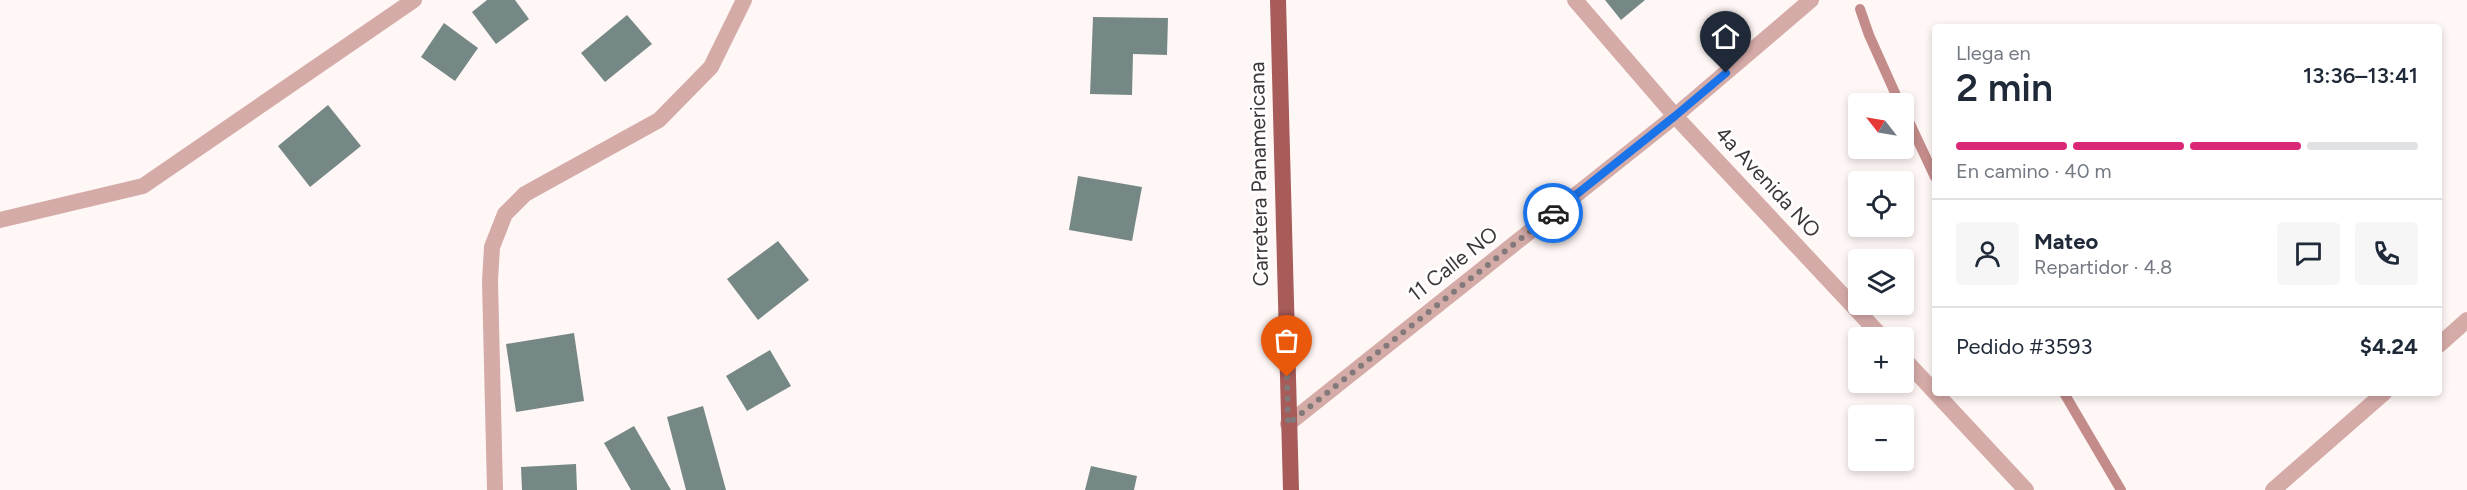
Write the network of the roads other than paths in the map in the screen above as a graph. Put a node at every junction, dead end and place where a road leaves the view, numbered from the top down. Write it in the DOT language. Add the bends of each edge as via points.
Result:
graph roads {
  1 [pos="414,0"];
  2 [pos="744,0"];
  3 [pos="1278,0"];
  4 [pos="1575,0"];
  5 [pos="1811,0"];
  6 [pos="1675,116"];
  7 [pos="0,220"];
  8 [pos="2467,320"];
  9 [pos="1873,327"];
  10 [pos="2442,342"];
  11 [pos="1914,370"];
  12 [pos="1932,389"];
  13 [pos="1938,396"];
  14 [pos="2381,396"];
  15 [pos="1288,424"];
  16 [pos="495,490"];
  17 [pos="1291,490"];
  18 [pos="2026,490"];
  19 [pos="2273,490"];
  1 -- 7 [label="street" via="143,186"];
  2 -- 16 [label="street" via="711,67 659,120 525,194 505,214 492,247 490,281"];
  3 -- 15 [label="highway, Carretera Panamericana"];
  4 -- 6 [label="street, 4a Avenida NO"];
  5 -- 6 [label="street, 11 Calle NO"];
  6 -- 9 [label="street, 4a Avenida NO"];
  6 -- 15 [label="street, 11 Calle NO"];
  8 -- 10 [label="street"];
  11 -- 12 [label="street"];
  13 -- 18 [label="street"];
  14 -- 19 [label="street"];
  15 -- 17 [label="highway, Carretera Panamericana"];
}
